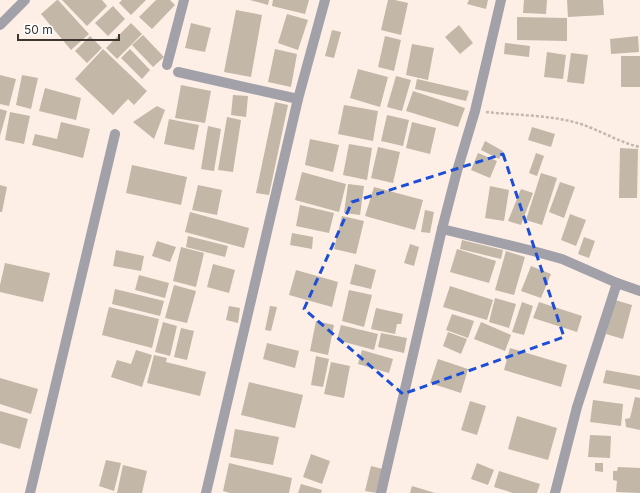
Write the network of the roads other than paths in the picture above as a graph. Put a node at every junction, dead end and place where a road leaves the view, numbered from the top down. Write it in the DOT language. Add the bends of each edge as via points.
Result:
graph roads {
  1 [pos="25,0"];
  2 [pos="184,0"];
  3 [pos="325,0"];
  4 [pos="501,0"];
  5 [pos="0,25"];
  6 [pos="167,65"];
  7 [pos="178,72"];
  8 [pos="298,99"];
  9 [pos="115,134"];
  10 [pos="442,229"];
  11 [pos="617,283"];
  12 [pos="640,291"];
  13 [pos="30,493"];
  14 [pos="206,493"];
  15 [pos="381,493"];
  16 [pos="555,493"];
  1 -- 5 [label="street"];
  2 -- 6 [label="street"];
  3 -- 8 [label="street"];
  4 -- 10 [label="street" via="475,111"];
  7 -- 8 [label="street"];
  8 -- 14 [label="street"];
  9 -- 13 [label="street"];
  10 -- 11 [label="street" via="554,257"];
  10 -- 15 [label="street"];
  11 -- 12 [label="street"];
  11 -- 16 [label="street" via="577,407"];
}
